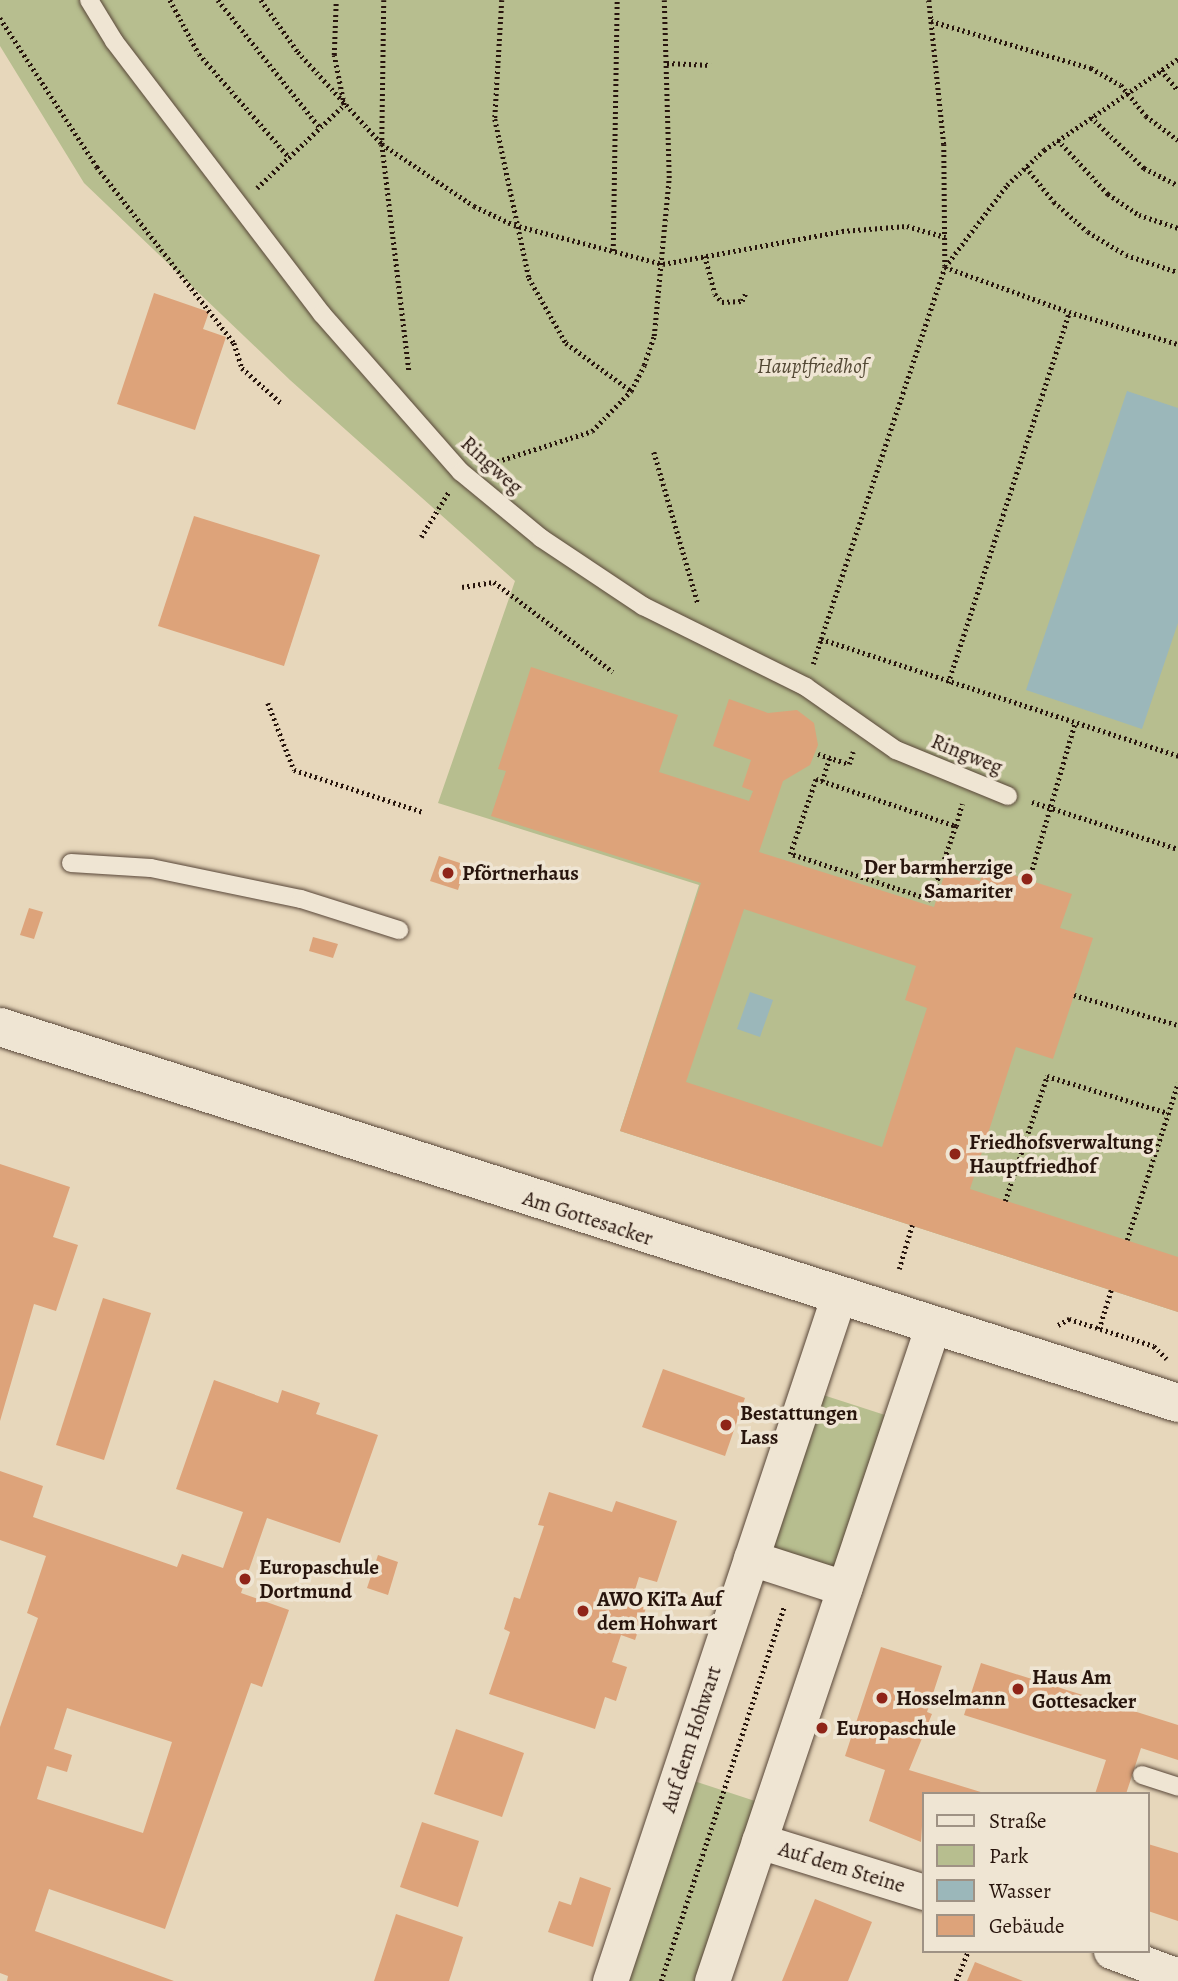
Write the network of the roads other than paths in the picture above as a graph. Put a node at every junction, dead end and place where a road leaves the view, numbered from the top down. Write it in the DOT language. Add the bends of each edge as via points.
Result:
graph roads {
  1 [pos="89,0"];
  2 [pos="1008,796"];
  3 [pos="71,863"];
  4 [pos="399,930"];
  5 [pos="0,1027"];
  6 [pos="838,1298"];
  7 [pos="932,1328"];
  8 [pos="1178,1403"];
  9 [pos="751,1558"];
  10 [pos="844,1588"];
  11 [pos="1142,1775"];
  12 [pos="1178,1787"];
  13 [pos="759,1841"];
  14 [pos="922,1891"];
  15 [pos="1116,1953"];
  16 [pos="1178,1976"];
  17 [pos="610,1981"];
  18 [pos="712,1981"];
  1 -- 2 [label="lane, Ringweg" via="239,206 461,472 541,538 643,606 806,687 861,729"];
  3 -- 4 [label="lane" via="151,868 301,899"];
  5 -- 6 [label="street, Am Gottesacker"];
  6 -- 7 [label="street, Am Gottesacker"];
  6 -- 9 [label="street, Auf dem Hohwart"];
  7 -- 8 [label="street, Am Gottesacker"];
  7 -- 10 [label="street"];
  9 -- 10 [label="street"];
  9 -- 17 [label="street, Auf dem Hohwart"];
  10 -- 13 [label="street"];
  11 -- 12 [label="lane"];
  13 -- 14 [label="street, Auf dem Steine"];
  13 -- 18 [label="street"];
  15 -- 16 [label="street"];
}
